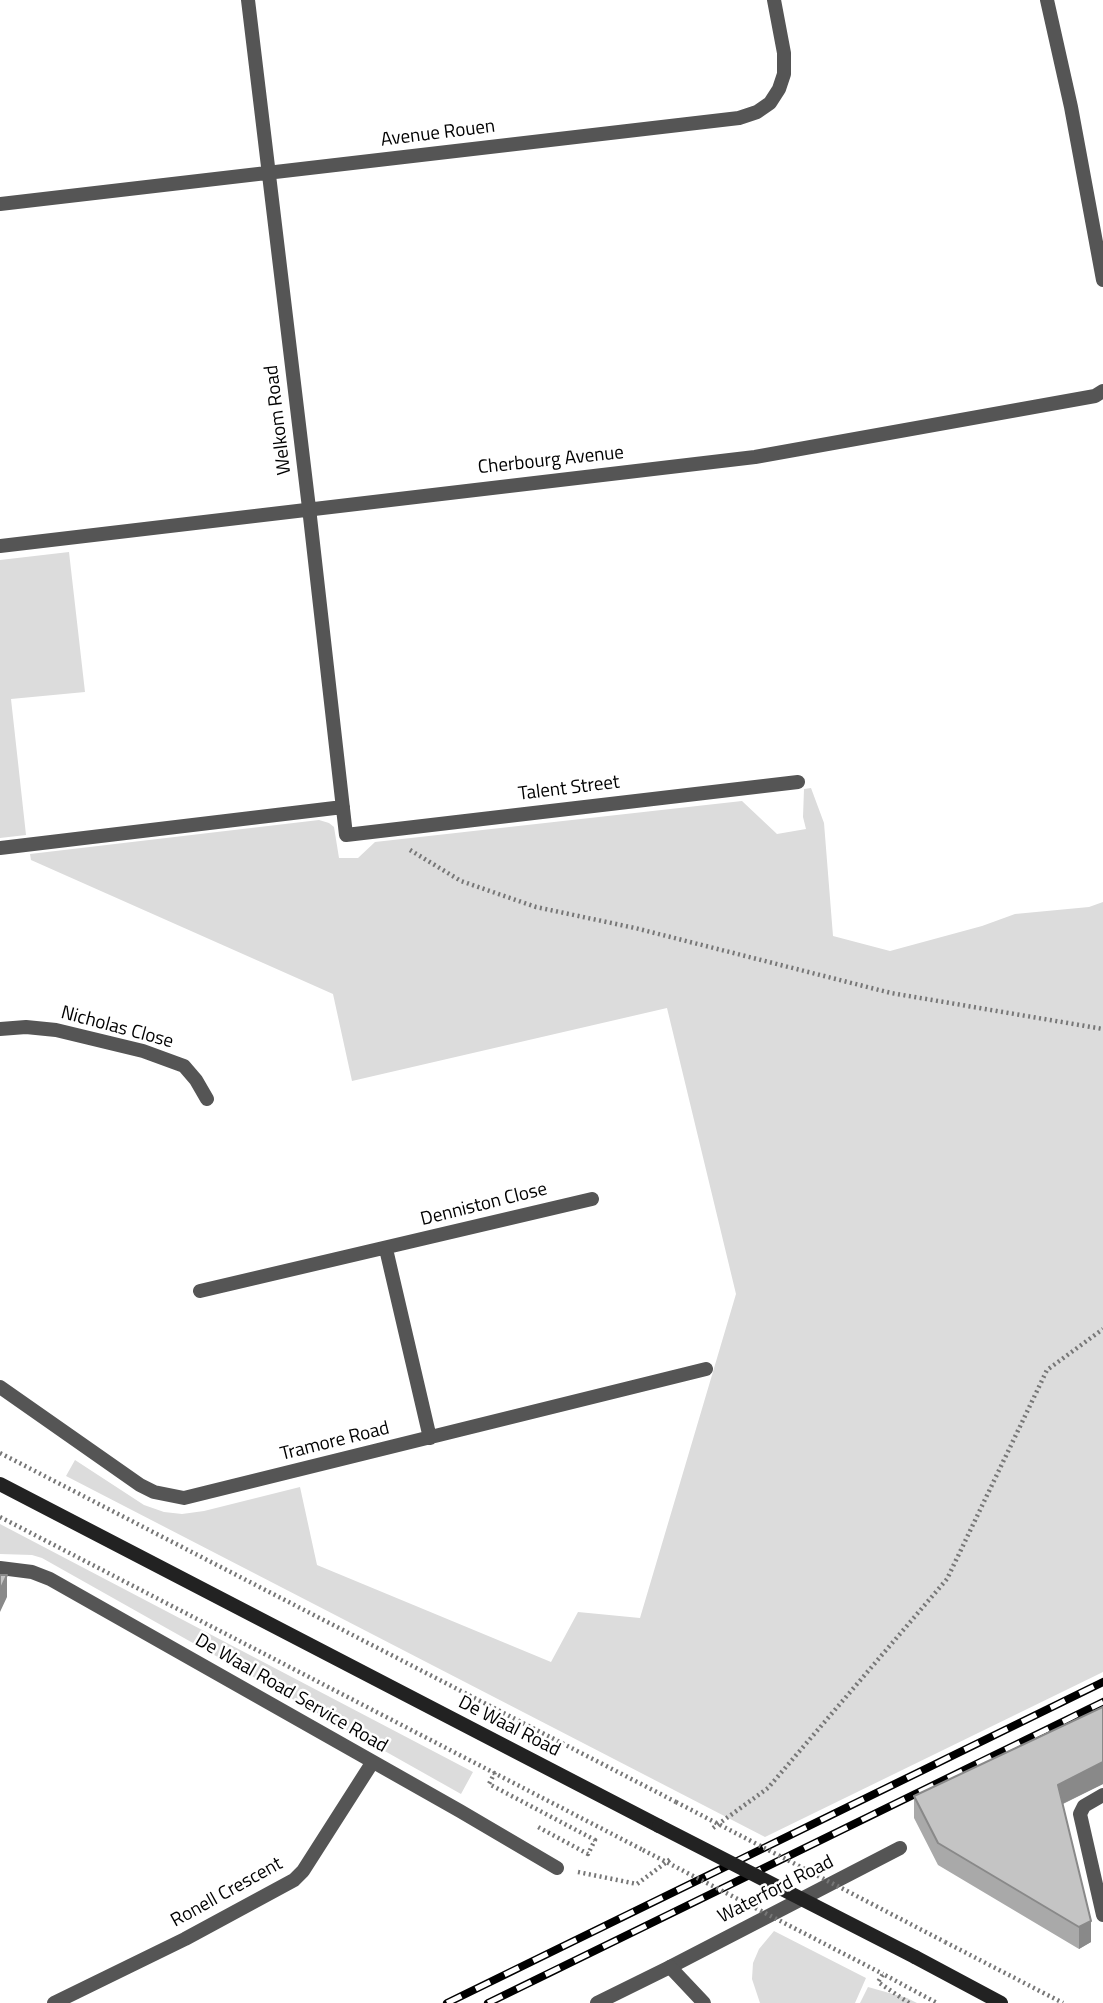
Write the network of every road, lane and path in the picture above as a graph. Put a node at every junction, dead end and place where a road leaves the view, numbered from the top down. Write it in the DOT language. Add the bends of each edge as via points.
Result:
graph roads {
  1 [pos="248,0"];
  2 [pos="774,0"];
  3 [pos="1046,0"];
  4 [pos="269,173"];
  5 [pos="0,204"];
  6 [pos="1103,280"];
  7 [pos="1103,391"];
  8 [pos="309,508"];
  9 [pos="0,546"];
  10 [pos="798,782"];
  11 [pos="343,807"];
  12 [pos="389,830"];
  13 [pos="346,835"];
  14 [pos="0,848"];
  15 [pos="0,1029"];
  16 [pos="1103,1029"];
  17 [pos="207,1099"];
  18 [pos="592,1199"];
  19 [pos="386,1249"];
  20 [pos="200,1290"];
  21 [pos="1103,1329"];
  22 [pos="706,1369"];
  23 [pos="0,1387"];
  24 [pos="430,1438"];
  25 [pos="0,1453"];
  26 [pos="0,1484"];
  27 [pos="0,1517"];
  28 [pos="0,1568"];
  29 [pos="372,1763"];
  30 [pos="495,1772"];
  31 [pos="1103,1796"];
  32 [pos="529,1823"];
  33 [pos="702,1836"];
  34 [pos="900,1848"];
  35 [pos="680,1852"];
  36 [pos="557,1868"];
  37 [pos="1103,1915"];
  38 [pos="670,1967"];
  39 [pos="883,1974"];
  40 [pos="54,2003"];
  41 [pos="597,2003"];
  42 [pos="704,2003"];
  43 [pos="909,2003"];
  44 [pos="937,2003"];
  45 [pos="1001,2003"];
  46 [pos="1063,2003"];
  1 -- 4 [label="street, Welkom Road"];
  2 -- 4 [label="street, Avenue Rouen" via="784,53 779,89 770,103 739,118"];
  3 -- 6 [label="street"];
  4 -- 5 [label="street, Avenue Rouen"];
  4 -- 8 [label="street, Welkom Road"];
  7 -- 8 [label="street, Cherbourg Avenue" via="755,457"];
  8 -- 9 [label="street, Cherbourg Avenue"];
  8 -- 11 [label="street, Welkom Road"];
  10 -- 12 [label="street, Talent Street"];
  11 -- 13 [label="street, Welkom Road"];
  11 -- 14 [label="street"];
  12 -- 13 [label="street, Talent Street"];
  12 -- 16 [label="path" via="461,881 536,907 891,993"];
  15 -- 17 [label="street, Nicholas Close" via="56,1030 143,1051 184,1066"];
  18 -- 19 [label="street, Denniston Close"];
  19 -- 20 [label="street, Denniston Close"];
  19 -- 24 [label="street"];
  21 -- 33 [label="path" via="1047,1370 947,1579 768,1788"];
  22 -- 24 [label="street, Tramore Road"];
  23 -- 24 [label="street, Tramore Road" via="140,1485 169,1497 198,1496"];
  25 -- 46 [label="path, bridge"];
  26 -- 45 [label="main road, De Waal Road, bridge"];
  27 -- 30 [label="path"];
  28 -- 29 [label="street, De Waal Road Service Road" via="50,1579"];
  29 -- 36 [label="street, De Waal Road Service Road"];
  29 -- 40 [label="street, Ronell Crescent" via="293,1880"];
  30 -- 32 [label="path" via="489,1784 595,1840 588,1854"];
  30 -- 39 [label="path, bridge"];
  31 -- 37 [label="street" via="1084,1806 1080,1818"];
  34 -- 38 [label="street, Waterford Road"];
  35 -- 36 [label="path" via="637,1884"];
  38 -- 41 [label="street, Waterford Road"];
  38 -- 42 [label="street"];
  39 -- 43 [label="path" via="878,1982"];
  39 -- 44 [label="path"];
}
